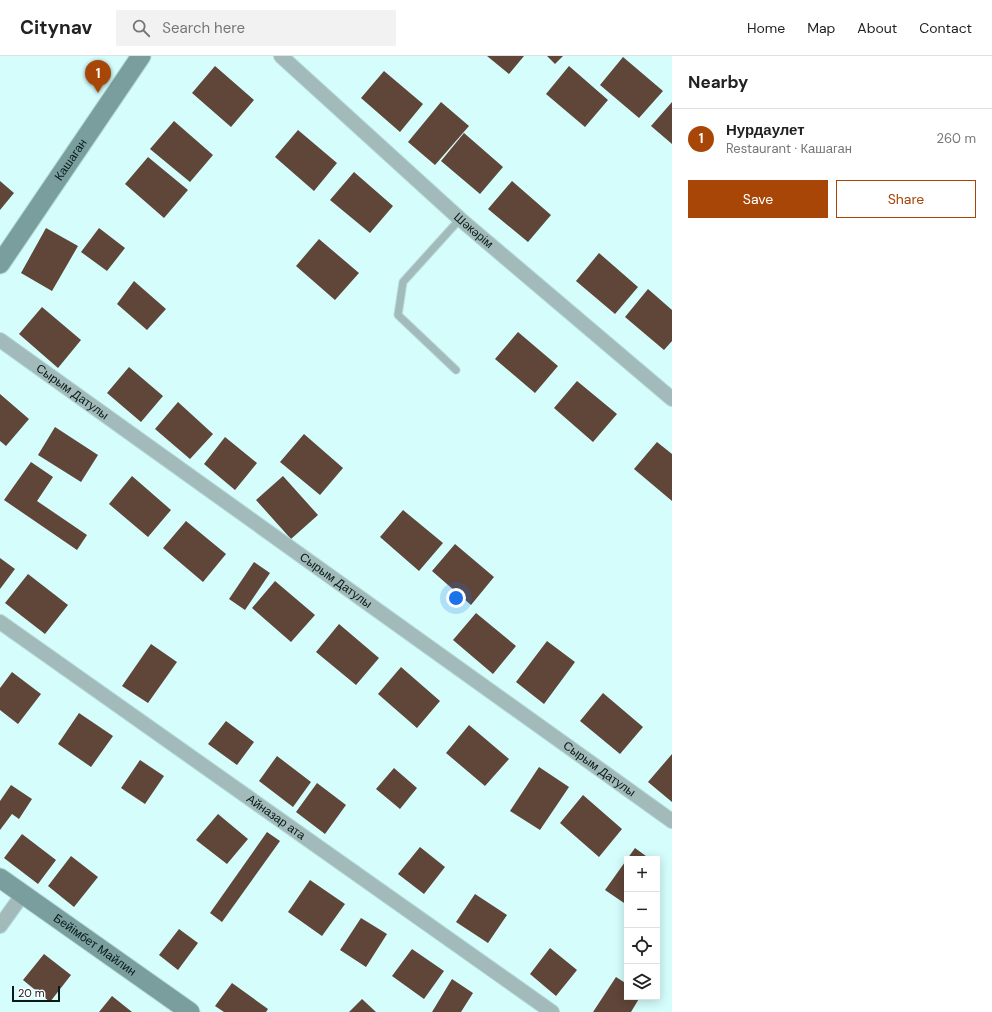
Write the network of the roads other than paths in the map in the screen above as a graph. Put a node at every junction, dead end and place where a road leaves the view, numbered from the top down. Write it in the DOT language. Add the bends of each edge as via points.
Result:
graph roads {
  1 [pos="141,56"];
  2 [pos="281,56"];
  3 [pos="460,219"];
  4 [pos="0,264"];
  5 [pos="0,340"];
  6 [pos="456,370"];
  7 [pos="672,399"];
  8 [pos="0,622"];
  9 [pos="672,821"];
  10 [pos="0,878"];
  11 [pos="22,894"];
  12 [pos="0,926"];
  13 [pos="190,1012"];
  14 [pos="552,1012"];
  1 -- 4 [label="street, Кашаган"];
  2 -- 3 [label="street, Шәкәрім"];
  3 -- 6 [label="lane" via="403,282 398,315"];
  3 -- 7 [label="street, Шәкәрім"];
  5 -- 9 [label="street, Сырым Датулы"];
  8 -- 14 [label="street, Айназар ата"];
  10 -- 11 [label="street, Бейімбет Майлин"];
  11 -- 12 [label="street"];
  11 -- 13 [label="street, Бейімбет Майлин"];
}
